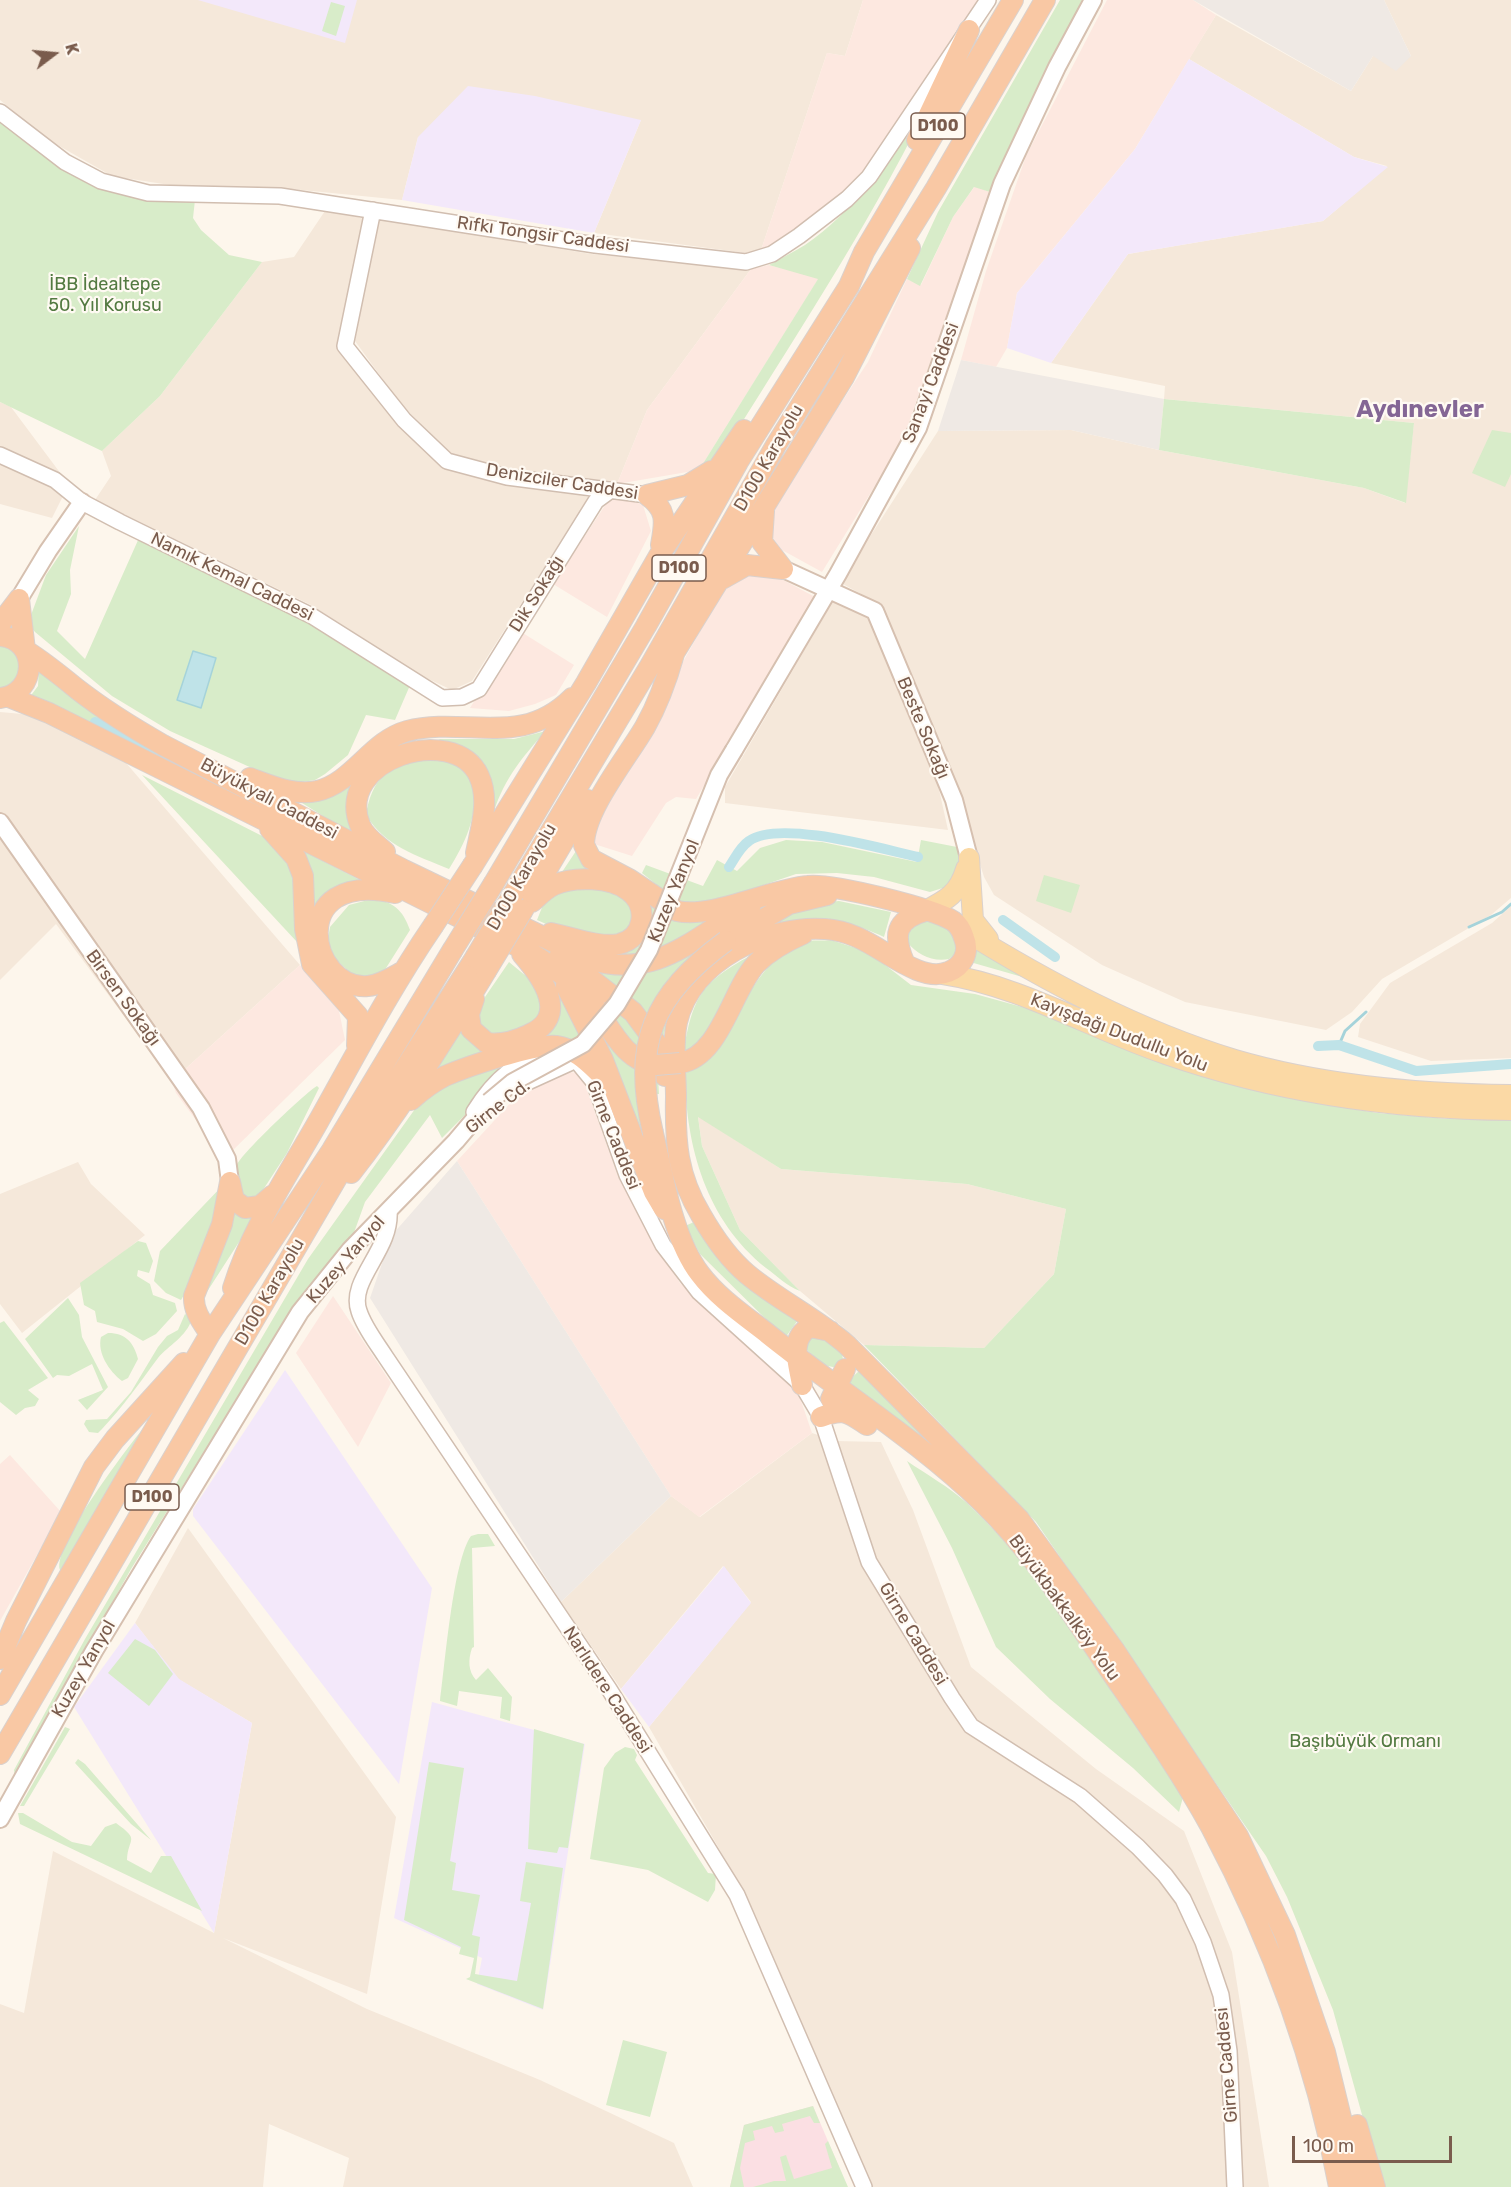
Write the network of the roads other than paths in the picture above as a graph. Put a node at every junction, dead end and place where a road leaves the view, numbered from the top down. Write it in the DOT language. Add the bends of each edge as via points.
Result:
graph roads {
  1 [pos="988,0"];
  2 [pos="1013,0"];
  3 [pos="1045,0"];
  4 [pos="1093,0"];
  5 [pos="969,30"];
  6 [pos="0,112"];
  7 [pos="936,188"];
  8 [pos="373,210"];
  9 [pos="864,252"];
  10 [pos="0,454"];
  11 [pos="721,462"];
  12 [pos="611,490"];
  13 [pos="647,495"];
  14 [pos="82,502"];
  15 [pos="766,502"];
  16 [pos="660,554"];
  17 [pos="783,568"];
  18 [pos="717,583"];
  19 [pos="826,589"];
  20 [pos="19,598"];
  21 [pos="0,614"];
  22 [pos="0,624"];
  23 [pos="0,636"];
  24 [pos="25,650"];
  25 [pos="674,654"];
  26 [pos="586,683"];
  27 [pos="462,697"];
  28 [pos="3,701"];
  29 [pos="734,750"];
  30 [pos="191,758"];
  31 [pos="256,817"];
  32 [pos="0,822"];
  33 [pos="969,852"];
  34 [pos="473,866"];
  35 [pos="404,870"];
  36 [pos="774,893"];
  37 [pos="863,894"];
  38 [pos="426,901"];
  39 [pos="925,911"];
  40 [pos="520,927"];
  41 [pos="960,928"];
  42 [pos="813,929"];
  43 [pos="904,962"];
  44 [pos="480,964"];
  45 [pos="1024,968"];
  46 [pos="402,972"];
  47 [pos="559,973"];
  48 [pos="943,974"];
  49 [pos="357,1048"];
  50 [pos="613,1086"];
  51 [pos="1511,1095"];
  52 [pos="1511,1110"];
  53 [pos="382,1133"];
  54 [pos="456,1141"];
  55 [pos="675,1148"];
  56 [pos="230,1182"];
  57 [pos="274,1193"];
  58 [pos="388,1211"];
  59 [pos="301,1238"];
  60 [pos="688,1252"];
  61 [pos="226,1310"];
  62 [pos="830,1330"];
  63 [pos="210,1334"];
  64 [pos="847,1345"];
  65 [pos="798,1359"];
  66 [pos="802,1384"];
  67 [pos="831,1384"];
  68 [pos="821,1417"];
  69 [pos="950,1476"];
  70 [pos="16,1621"];
  71 [pos="0,1637"];
  72 [pos="0,1659"];
  73 [pos="0,1695"];
  74 [pos="0,1754"];
  75 [pos="0,1819"];
  76 [pos="1285,1935"];
  77 [pos="864,2187"];
  78 [pos="1235,2187"];
  79 [pos="1339,2187"];
  80 [pos="1358,2187"];
  81 [pos="1375,2187"];
  1 -- 5 [label="street, Rıfkı Tongsir Caddesi"];
  2 -- 9 [label="highway, D100 Karayolu / D100"];
  3 -- 7 [label="highway, D100 Karayolu / D100"];
  4 -- 19 [label="main road, Sanayi Caddesi" via="1002,184 918,428"];
  5 -- 8 [label="street, Rıfkı Tongsir Caddesi" via="869,177 847,199 772,254 746,262 595,245"];
  5 -- 9 [label="highway"];
  6 -- 8 [label="street, Rıfkı Tongsir Caddesi" via="65,162 101,181 148,193 280,196"];
  7 -- 15 [label="highway" via="895,281 844,377"];
  7 -- 44 [label="highway, D100 Karayolu / D100, bridge" via="789,425 513,893"];
  8 -- 12 [label="street, Denizciler Caddesi" via="345,346 404,420 447,461 507,477"];
  9 -- 11 [label="highway"];
  9 -- 61 [label="highway, D100 Karayolu / D100, bridge" via="849,286 738,462 494,883 326,1159"];
  10 -- 14 [label="street, Namık Kemal Caddesi" via="55,480"];
  11 -- 13 [label="highway" via="688,485"];
  11 -- 16 [label="highway"];
  12 -- 13 [label="street, Denizciler Caddesi"];
  12 -- 27 [label="street, Dik Sokağı" via="596,501 478,688"];
  13 -- 16 [label="highway" via="666,520"];
  14 -- 20 [label="main road"];
  14 -- 27 [label="street, Namık Kemal Caddesi" via="312,616 442,698"];
  15 -- 17 [label="highway" via="762,542"];
  15 -- 18 [label="highway"];
  16 -- 26 [label="highway"];
  17 -- 18 [label="highway" via="747,565"];
  17 -- 19 [label="main road"];
  18 -- 25 [label="highway"];
  19 -- 29 [label="main road, Sanayi Caddesi"];
  19 -- 33 [label="main road, Beste Sokağı" via="875,611 954,800"];
  20 -- 21 [label="highway"];
  20 -- 22 [label="highway"];
  20 -- 24 [label="highway"];
  23 -- 24 [label="highway, Büyükyalı Caddesi" via="13,639"];
  24 -- 28 [label="highway" via="29,659 28,678 17,693"];
  24 -- 30 [label="highway, Büyükyalı Caddesi" via="131,727"];
  25 -- 36 [label="highway" via="646,724 591,818 584,837 586,853 685,913"];
  25 -- 40 [label="highway"];
  26 -- 30 [label="highway" via="562,707 520,728 407,731 374,749 337,782 318,791 289,792"];
  26 -- 34 [label="highway"];
  28 -- 31 [label="highway, Büyükyalı Caddesi" via="49,713"];
  29 -- 54 [label="main road, Kuzey Yanyol, bridge" via="719,775 649,950 617,1004 583,1044 513,1082 489,1102"];
  30 -- 35 [label="highway, Büyükyalı Caddesi"];
  31 -- 38 [label="highway, Büyükyalı Caddesi"];
  31 -- 49 [label="highway" via="296,858 303,876 305,929 312,964 358,1017"];
  32 -- 56 [label="main road, Birsen Sokağı" via="201,1108 227,1159"];
  33 -- 39 [label="main road" via="961,886 949,899"];
  33 -- 45 [label="main road" via="973,920 989,940"];
  34 -- 35 [label="highway" via="484,804 479,776 461,758 424,750 399,756 377,768 361,784 357,798 360,825"];
  34 -- 46 [label="highway, bridge"];
  35 -- 40 [label="highway, Büyükyalı Caddesi"];
  36 -- 37 [label="highway" via="828,885"];
  36 -- 40 [label="highway" via="676,951 632,966 589,959"];
  37 -- 39 [label="highway"];
  37 -- 60 [label="highway, Büyükbakkalköy Yolu, bridge" via="828,895 789,904 726,941 695,964 670,991 649,1037 644,1083 653,1133"];
  38 -- 40 [label="highway, Büyükyalı Caddesi"];
  38 -- 46 [label="highway" via="362,888 331,900 317,924 317,938 326,964 344,980 368,986"];
  39 -- 41 [label="highway" via="953,921"];
  39 -- 43 [label="highway" via="910,915 899,928 898,943"];
  40 -- 40 [label="highway" via="551,886 583,880 624,888 638,900 642,914 638,932 620,944"];
  40 -- 44 [label="highway, bridge"];
  40 -- 44 [label="highway" via="548,996 548,1017 539,1029 501,1043 486,1043 475,1035 469,1014"];
  40 -- 47 [label="highway, Büyükyalı Caddesi"];
  40 -- 55 [label="highway" via="618,998 646,1027 661,1055"];
  41 -- 45 [label="main road, Kayışdağı Dudullu Yolu"];
  41 -- 48 [label="highway" via="966,952 958,968"];
  42 -- 43 [label="highway" via="857,937"];
  42 -- 47 [label="highway, Büyükyalı Caddesi, bridge" via="756,964 711,1042 700,1054 680,1063 656,1065 638,1060 586,995"];
  42 -- 55 [label="highway" via="776,933 745,945 712,968 688,996 676,1034"];
  43 -- 48 [label="highway" via="929,974"];
  44 -- 53 [label="highway" via="446,1038"];
  44 -- 59 [label="highway, D100 Karayolu / D100" via="358,1142"];
  45 -- 51 [label="main road, Kayışdağı Dudullu Yolu" via="1159,1033 1235,1060 1322,1080 1397,1090"];
  46 -- 49 [label="highway"];
  47 -- 50 [label="highway"];
  48 -- 52 [label="main road, Kayışdağı Dudullu Yolu" via="1002,988 1164,1053 1225,1073 1327,1096 1393,1105"];
  49 -- 57 [label="highway" via="317,1124"];
  50 -- 53 [label="highway" via="579,1055 566,1048 545,1046 439,1080 414,1098"];
  50 -- 60 [label="highway" via="654,1192"];
  53 -- 59 [label="highway"];
  54 -- 58 [label="main road, Kuzey Yanyol"];
  54 -- 66 [label="street, Girne Caddesi" via="490,1086 510,1070 547,1054 561,1054 585,1068 594,1082 627,1175 663,1245 699,1293"];
  55 -- 62 [label="highway" via="699,1212 733,1260 761,1284"];
  56 -- 57 [label="highway" via="234,1200 245,1208 260,1206"];
  56 -- 63 [label="highway" via="222,1224 194,1296 198,1316"];
  57 -- 61 [label="highway" via="243,1254"];
  58 -- 75 [label="main road, Kuzey Yanyol" via="350,1250 300,1312 94,1651"];
  58 -- 77 [label="street, Narlıdere Caddesi" via="390,1227 384,1243 356,1292 359,1311 384,1356 609,1689 737,1895"];
  59 -- 74 [label="highway, D100 Karayolu / D100"];
  60 -- 65 [label="highway, Büyükbakkalköy Yolu" via="699,1273 719,1294"];
  61 -- 63 [label="highway, D100 Karayolu / D100"];
  62 -- 64 [label="highway"];
  62 -- 65 [label="highway" via="818,1327 802,1331 796,1347"];
  63 -- 70 [label="highway" via="94,1467"];
  63 -- 73 [label="highway, D100 Karayolu / D100"];
  64 -- 67 [label="highway" via="845,1369"];
  64 -- 76 [label="highway, Büyükbakkalköy Yolu" via="1019,1519 1053,1563 1238,1836"];
  65 -- 66 [label="highway"];
  65 -- 67 [label="highway, Büyükbakkalköy Yolu"];
  66 -- 68 [label="street, Girne Caddesi"];
  67 -- 68 [label="highway"];
  67 -- 69 [label="highway, Büyükbakkalköy Yolu"];
  68 -- 69 [label="highway" via="846,1412"];
  68 -- 78 [label="street, Girne Caddesi" via="869,1562 971,1726 1080,1796 1138,1847 1165,1875 1184,1903 1203,1942 1221,1995 1229,2051"];
  69 -- 79 [label="highway, Büyükbakkalköy Yolu" via="1017,1540 1052,1586 1180,1774 1210,1825 1241,1887 1292,2010 1310,2066"];
  70 -- 71 [label="main road"];
  70 -- 72 [label="highway"];
  76 -- 80 [label="highway, Büyükbakkalköy Yolu" via="1325,2052"];
  76 -- 81 [label="highway" via="1324,2015"];
}
